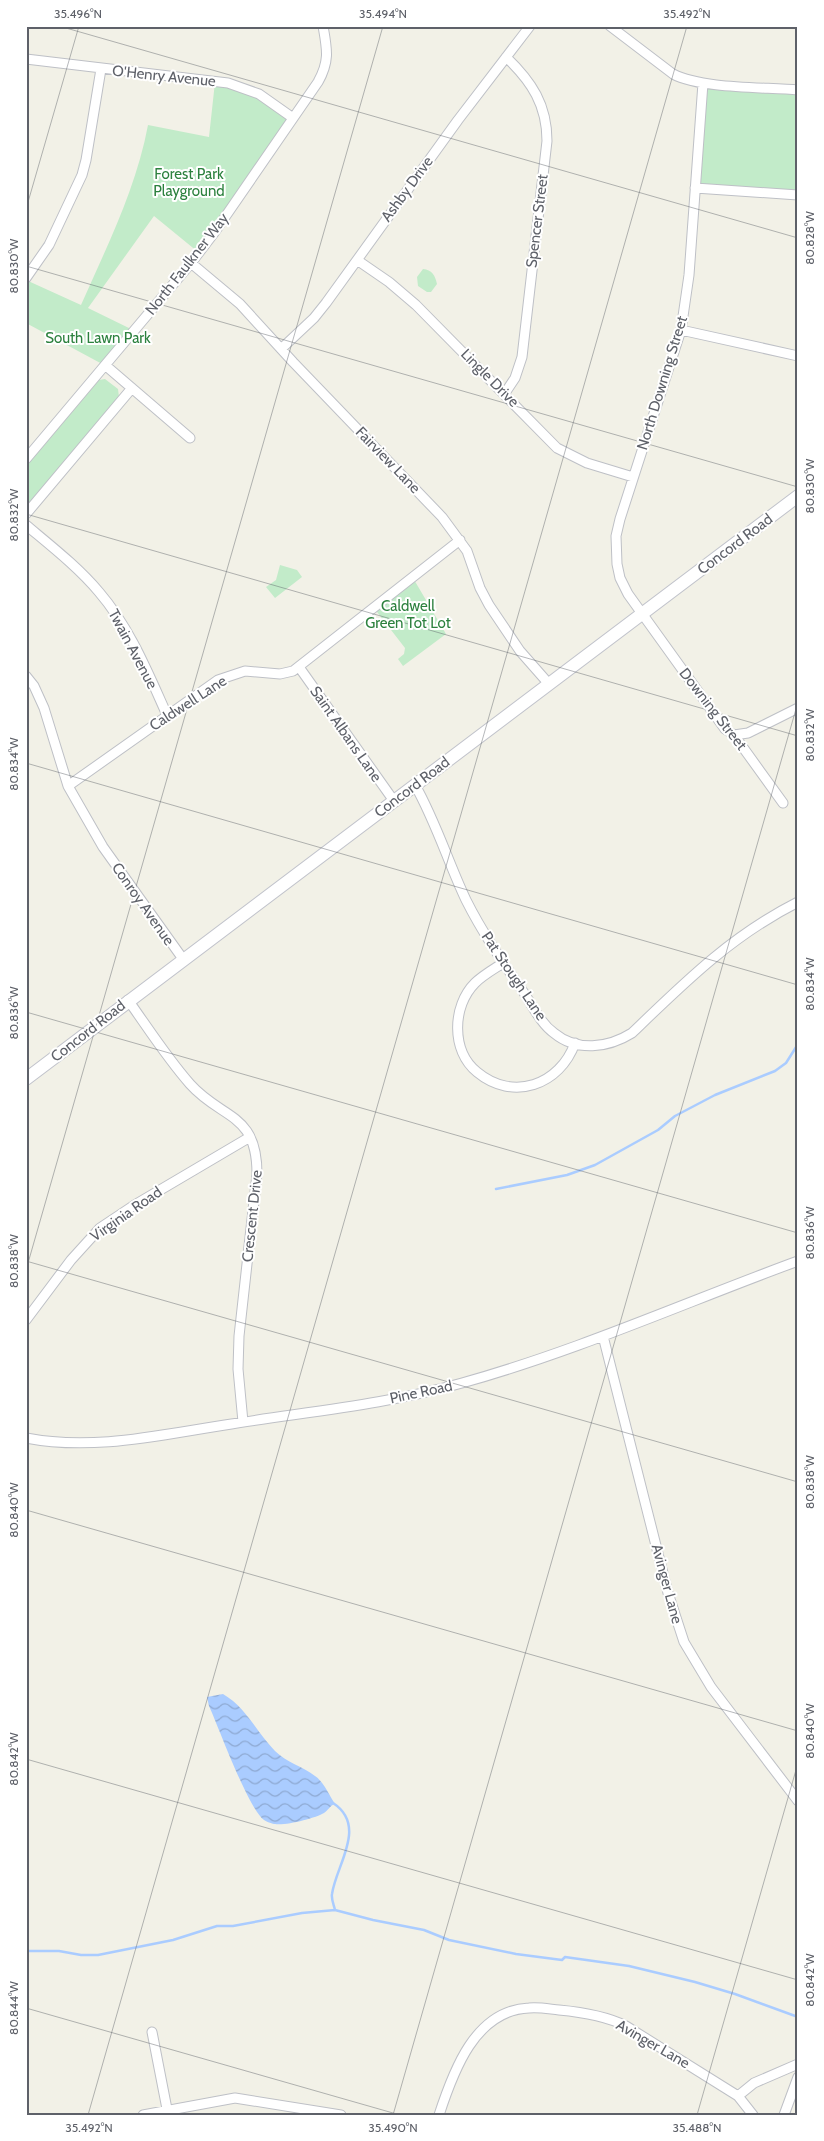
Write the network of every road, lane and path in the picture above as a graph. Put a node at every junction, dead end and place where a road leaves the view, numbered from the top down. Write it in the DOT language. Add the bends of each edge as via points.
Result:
graph roads {
  1 [pos="324,26"];
  2 [pos="530,26"];
  3 [pos="610,26"];
  4 [pos="506,58"];
  5 [pos="26,59"];
  6 [pos="101,69"];
  7 [pos="703,83"];
  8 [pos="798,90"];
  9 [pos="293,118"];
  10 [pos="695,188"];
  11 [pos="798,195"];
  12 [pos="357,260"];
  13 [pos="191,263"];
  14 [pos="26,278"];
  15 [pos="682,330"];
  16 [pos="282,349"];
  17 [pos="798,356"];
  18 [pos="105,366"];
  19 [pos="132,388"];
  20 [pos="505,394"];
  21 [pos="190,438"];
  22 [pos="26,458"];
  23 [pos="633,477"];
  24 [pos="798,496"];
  25 [pos="26,514"];
  26 [pos="26,525"];
  27 [pos="460,540"];
  28 [pos="642,615"];
  29 [pos="299,667"];
  30 [pos="26,676"];
  31 [pos="549,684"];
  32 [pos="798,708"];
  33 [pos="167,715"];
  34 [pos="734,735"];
  35 [pos="414,785"];
  36 [pos="68,786"];
  37 [pos="394,801"];
  38 [pos="783,803"];
  39 [pos="798,902"];
  40 [pos="183,959"];
  41 [pos="503,963"];
  42 [pos="128,1000"];
  43 [pos="574,1043"];
  44 [pos="26,1079"];
  45 [pos="250,1137"];
  46 [pos="798,1261"];
  47 [pos="26,1320"];
  48 [pos="603,1336"];
  49 [pos="242,1422"];
  50 [pos="26,1438"];
  51 [pos="798,1801"];
  52 [pos="152,2032"];
  53 [pos="798,2064"];
  54 [pos="798,2077"];
  55 [pos="738,2096"];
  56 [pos="167,2109"];
  57 [pos="143,2115"];
  58 [pos="341,2115"];
  59 [pos="439,2115"];
  60 [pos="753,2115"];
  61 [pos="784,2115"];
  1 -- 9 [label="street, North Faulkner Way" via="327,64"];
  2 -- 4 [label="street, Ashby Drive"];
  3 -- 7 [label="street" via="673,74"];
  4 -- 12 [label="street, Ashby Drive"];
  4 -- 20 [label="street, Spencer Street" via="534,87 541,101 547,142 522,357"];
  5 -- 6 [label="street, O'Henry Avenue"];
  6 -- 9 [label="street, O'Henry Avenue" via="238,85 259,94"];
  6 -- 14 [label="street" via="82,175 43,257"];
  7 -- 8 [label="street"];
  7 -- 10 [label="street, North Downing Street"];
  9 -- 13 [label="street, North Faulkner Way"];
  10 -- 11 [label="street"];
  10 -- 15 [label="street, North Downing Street"];
  12 -- 16 [label="street, Ashby Drive" via="314,318"];
  12 -- 20 [label="street, Lingle Drive" via="416,305"];
  13 -- 16 [label="street, Fairview Lane" via="240,304"];
  13 -- 18 [label="street, North Faulkner Way"];
  15 -- 17 [label="street"];
  15 -- 23 [label="street, North Downing Street"];
  16 -- 27 [label="street, Fairview Lane" via="442,517"];
  18 -- 19 [label="street"];
  18 -- 22 [label="street, North Faulkner Way"];
  19 -- 21 [label="street"];
  19 -- 25 [label="street"];
  20 -- 23 [label="street, Lingle Drive" via="558,448 587,463"];
  23 -- 28 [label="street, North Downing Street" via="620,519 616,548 620,578"];
  24 -- 28 [label="main road, Concord Road"];
  26 -- 33 [label="street, Twain Avenue" via="86,577 110,605 130,637"];
  27 -- 29 [label="street, Caldwell Lane"];
  27 -- 31 [label="street, Fairview Lane" via="489,605 520,651"];
  28 -- 31 [label="main road, Concord Road"];
  28 -- 34 [label="street, Downing Street" via="725,729"];
  29 -- 33 [label="street, Caldwell Lane" via="285,674 245,672 226,676"];
  29 -- 37 [label="street, Saint Albans Lane"];
  30 -- 36 [label="street" via="44,708"];
  31 -- 35 [label="main road, Concord Road"];
  32 -- 34 [label="street" via="748,733"];
  33 -- 36 [label="street, Caldwell Lane"];
  34 -- 38 [label="street, Downing Street"];
  35 -- 37 [label="main road, Concord Road"];
  35 -- 41 [label="street, Pat Stough Lane" via="437,828 466,898"];
  36 -- 40 [label="street, Conroy Avenue" via="103,847"];
  37 -- 40 [label="main road, Concord Road"];
  39 -- 43 [label="street, Pat Stough Lane" via="728,945 700,967 632,1033 615,1043 600,1046"];
  40 -- 42 [label="main road, Concord Road"];
  41 -- 43 [label="street, Pat Stough Lane" via="546,1026"];
  41 -- 43 [label="street" via="475,984 458,1014 459,1039 469,1064 476,1072 510,1087 532,1086 552,1077 562,1068"];
  42 -- 44 [label="main road, Concord Road"];
  42 -- 45 [label="street, Crescent Drive" via="189,1083 236,1118"];
  45 -- 47 [label="street, Virginia Road" via="98,1230"];
  45 -- 49 [label="street, Crescent Drive" via="257,1159 257,1174 239,1336"];
  46 -- 48 [label="street, Pine Road"];
  48 -- 49 [label="street, Pine Road" via="460,1384 362,1404"];
  48 -- 51 [label="street, Avinger Lane" via="668,1593 684,1642 711,1687"];
  49 -- 50 [label="street, Pine Road" via="97,1444 62,1444"];
  52 -- 56 [label="street"];
  53 -- 55 [label="street" via="760,2080"];
  54 -- 61 [label="street"];
  55 -- 59 [label="street, Avinger Lane" via="656,2043 615,2021 566,2010 529,2008 509,2012 477,2034 465,2052"];
  55 -- 60 [label="street, Avinger Lane"];
  56 -- 57 [label="street"];
  56 -- 58 [label="street" via="235,2098"];
}
